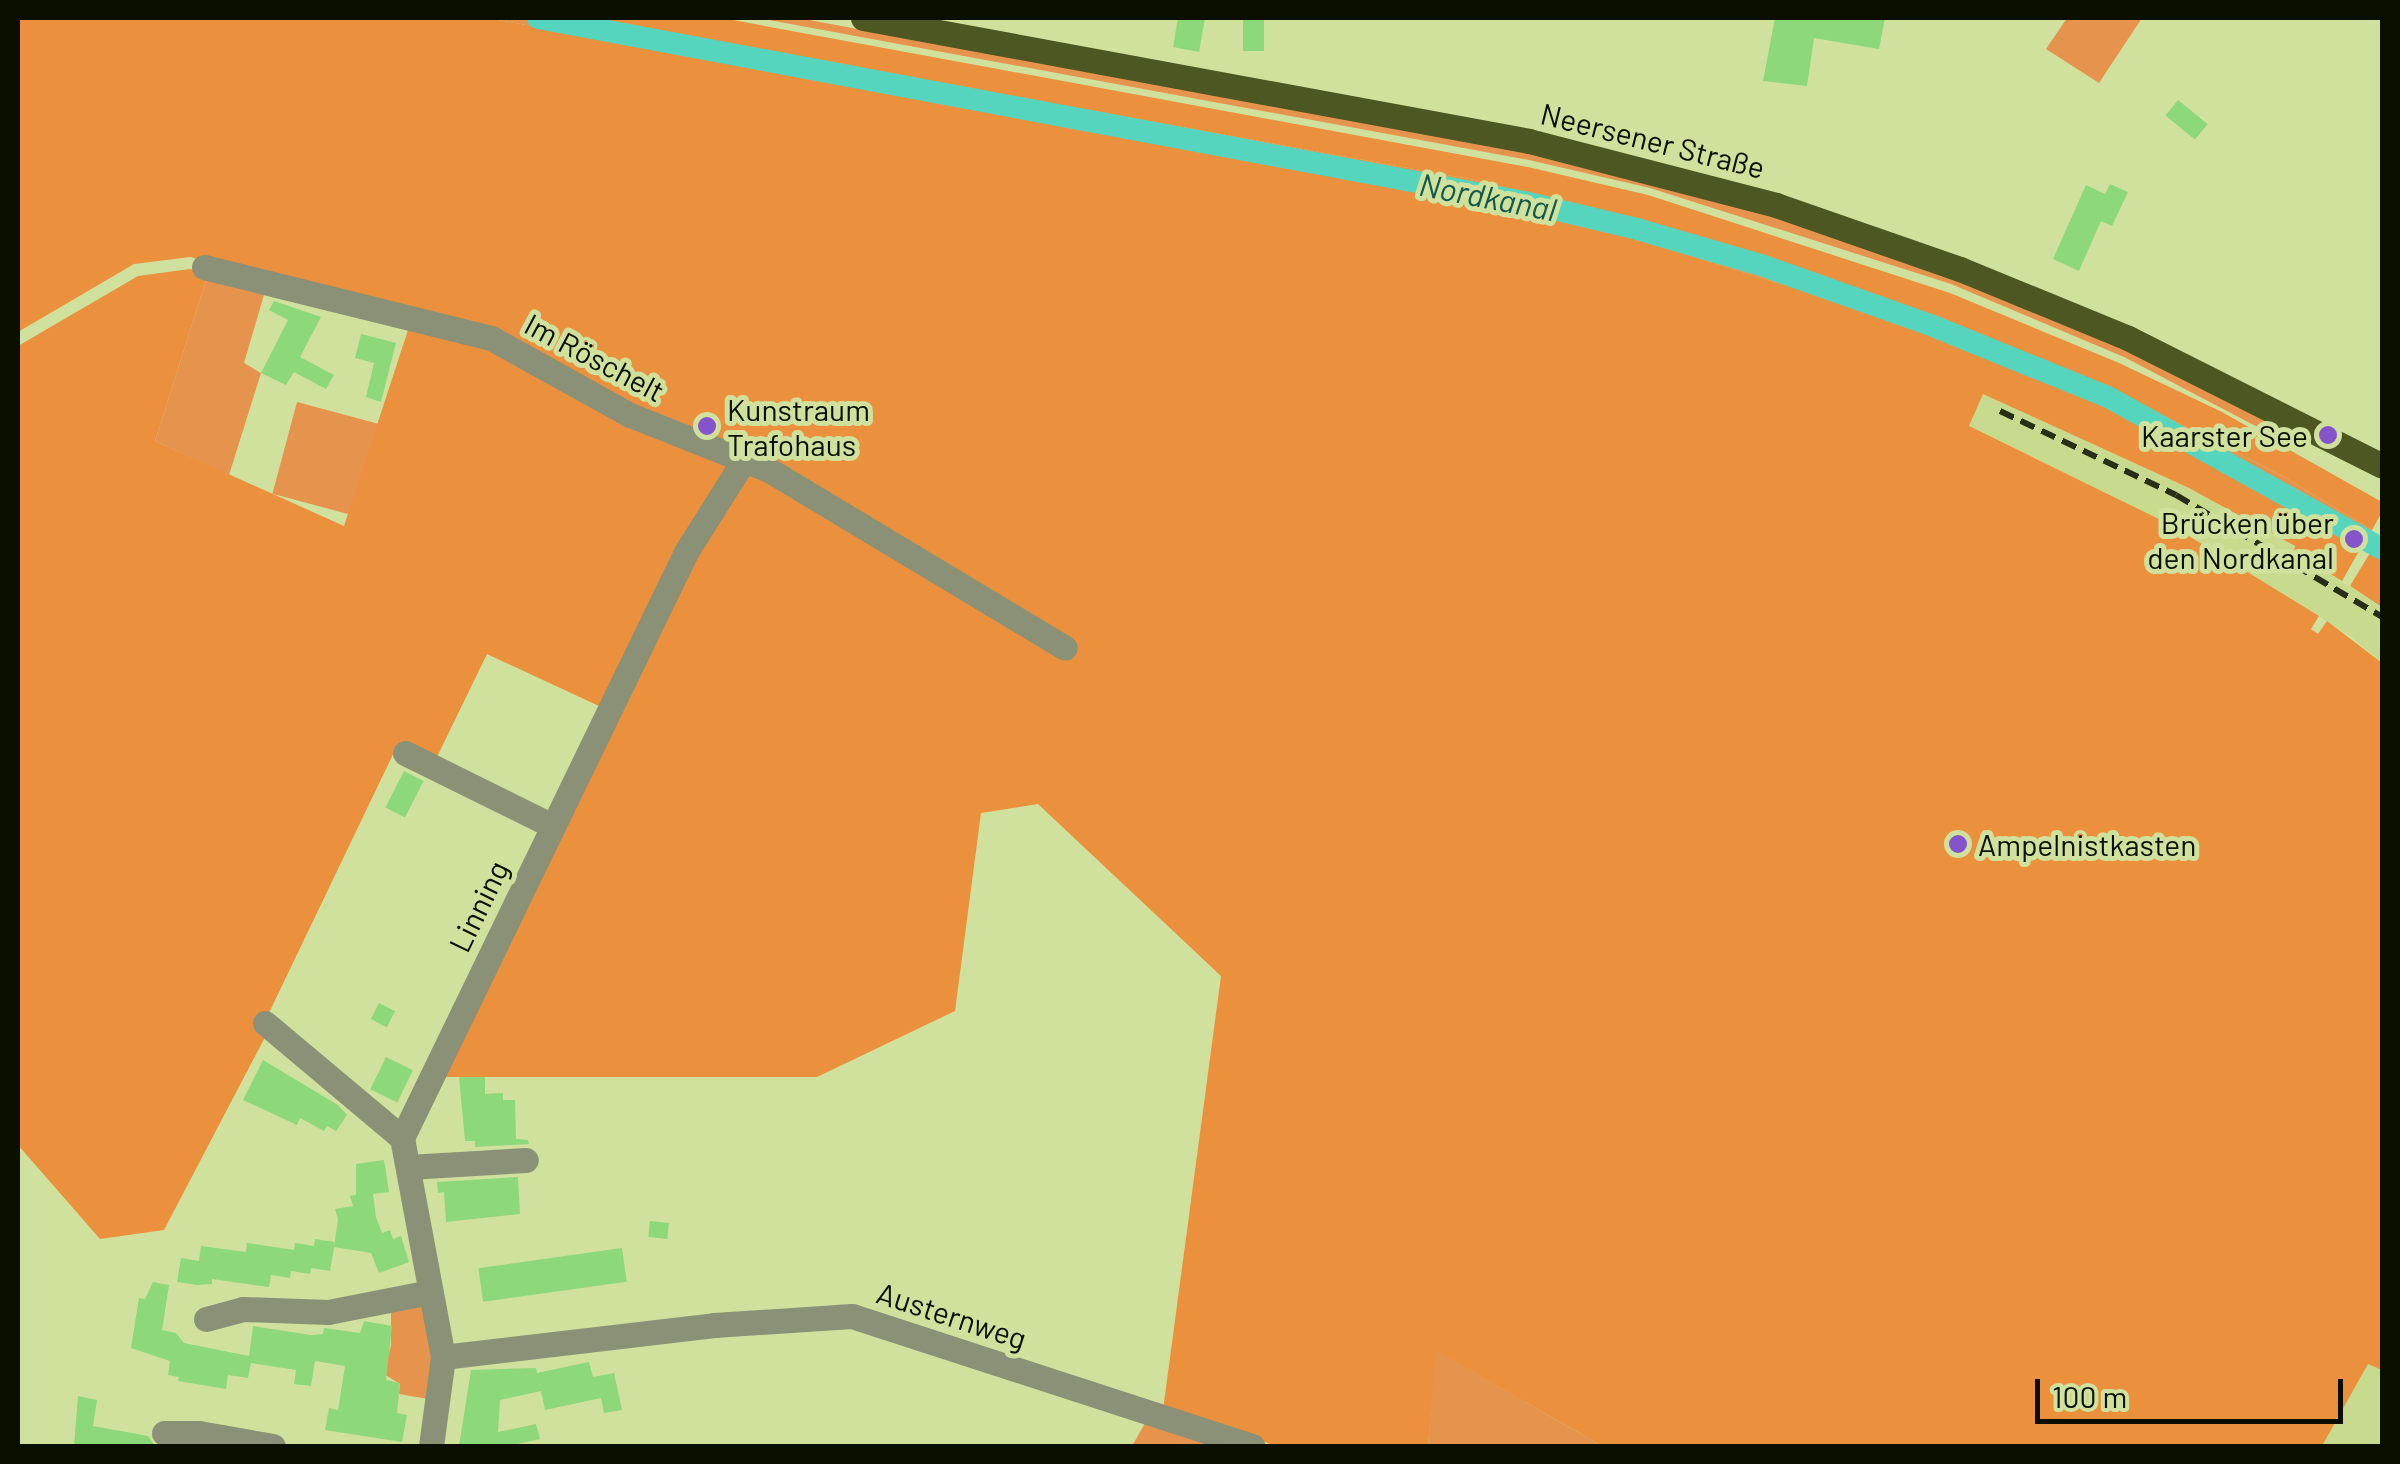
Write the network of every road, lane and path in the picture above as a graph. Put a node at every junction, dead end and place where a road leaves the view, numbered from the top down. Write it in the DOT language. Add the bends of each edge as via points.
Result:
graph roads {
  1 [pos="863,18"];
  2 [pos="204,267"];
  3 [pos="744,460"];
  4 [pos="2382,466"];
  5 [pos="1066,648"];
  6 [pos="405,753"];
  7 [pos="554,826"];
  8 [pos="265,1023"];
  9 [pos="402,1138"];
  10 [pos="526,1160"];
  11 [pos="408,1167"];
  12 [pos="430,1292"];
  13 [pos="206,1319"];
  14 [pos="442,1357"];
  15 [pos="164,1433"];
  16 [pos="273,1446"];
  17 [pos="431,1446"];
  18 [pos="1252,1446"];
  1 -- 4 [label="main road, Neersener Straße" via="1530,141 1776,204 2128,338"];
  2 -- 3 [label="street, Im Röschelt" via="491,338 630,415"];
  3 -- 5 [label="street, Im Röschelt" via="903,547"];
  3 -- 7 [label="street, Linning" via="686,552"];
  6 -- 7 [label="street"];
  7 -- 9 [label="street, Linning"];
  8 -- 9 [label="street"];
  9 -- 11 [label="street"];
  10 -- 11 [label="street"];
  11 -- 12 [label="street"];
  12 -- 13 [label="street" via="328,1312 244,1309"];
  12 -- 14 [label="street"];
  14 -- 17 [label="street"];
  14 -- 18 [label="street, Austernweg" via="852,1316"];
  15 -- 16 [label="street"];
}
